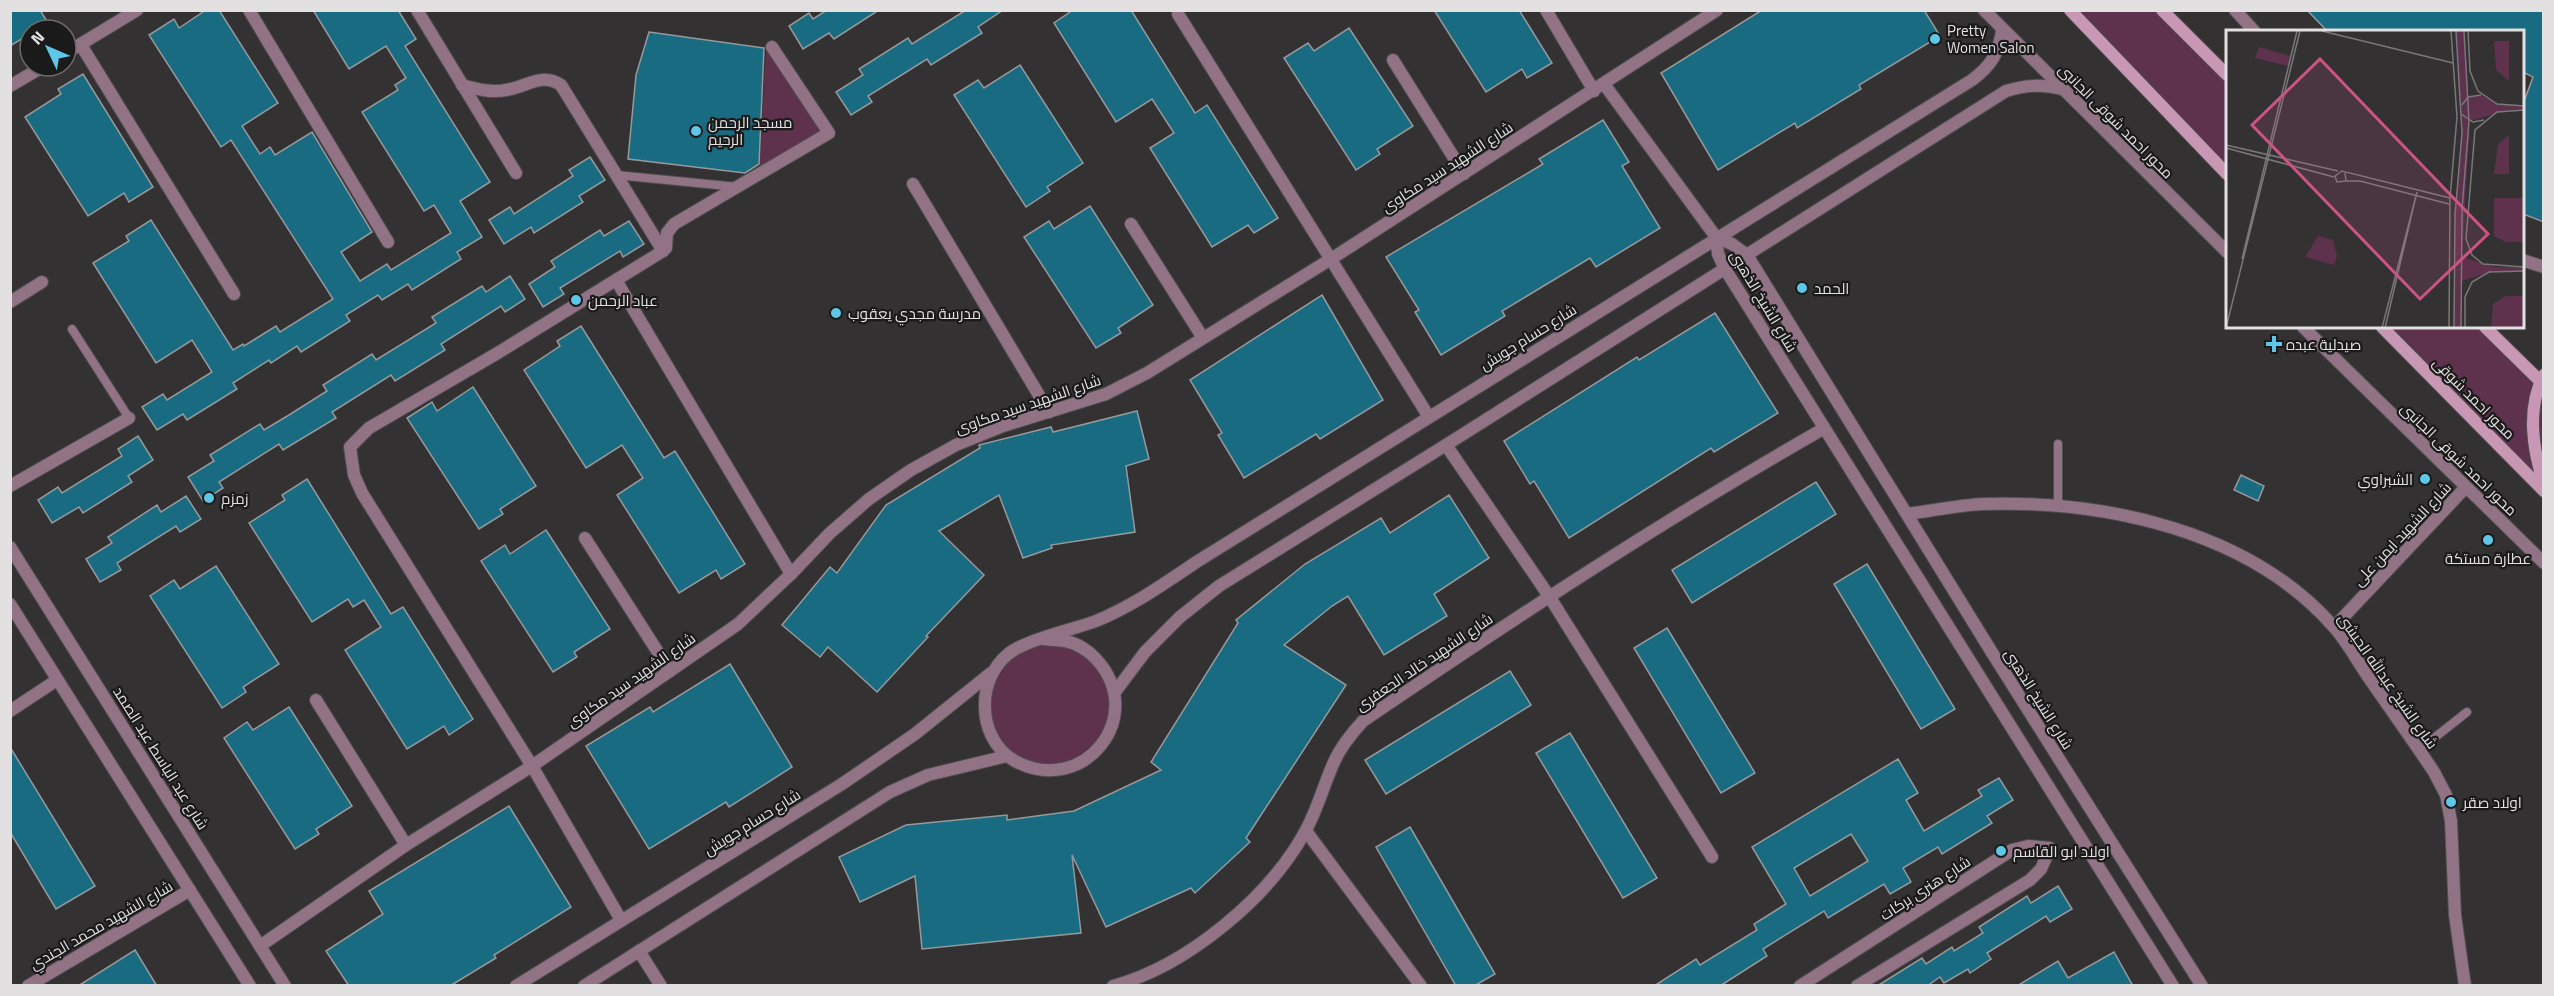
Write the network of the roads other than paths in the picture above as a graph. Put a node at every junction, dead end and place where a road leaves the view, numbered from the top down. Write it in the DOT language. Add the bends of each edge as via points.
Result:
graph roads {
  1 [pos="137,10"];
  2 [pos="249,10"];
  3 [pos="417,10"];
  4 [pos="1546,10"];
  5 [pos="1717,10"];
  6 [pos="1984,10"];
  7 [pos="2070,10"];
  8 [pos="2162,10"];
  9 [pos="2235,10"];
  10 [pos="1178,14"];
  11 [pos="2002,30"];
  12 [pos="2253,30"];
  13 [pos="81,45"];
  14 [pos="78,47"];
  15 [pos="772,47"];
  16 [pos="1393,60"];
  17 [pos="2226,74"];
  18 [pos="24,78"];
  19 [pos="462,85"];
  20 [pos="10,86"];
  21 [pos="1599,88"];
  22 [pos="2062,89"];
  23 [pos="516,173"];
  24 [pos="2226,173"];
  25 [pos="1464,174"];
  26 [pos="616,175"];
  27 [pos="913,184"];
  28 [pos="738,187"];
  29 [pos="1131,224"];
  30 [pos="1716,237"];
  31 [pos="388,242"];
  32 [pos="663,251"];
  33 [pos="2226,251"];
  34 [pos="1747,255"];
  35 [pos="1330,259"];
  36 [pos="2524,260"];
  37 [pos="2544,267"];
  38 [pos="1725,269"];
  39 [pos="616,280"];
  40 [pos="42,282"];
  41 [pos="234,294"];
  42 [pos="10,302"];
  43 [pos="2304,328"];
  44 [pos="2383,328"];
  45 [pos="2486,328"];
  46 [pos="72,329"];
  47 [pos="1203,338"];
  48 [pos="2542,380"];
  49 [pos="1049,412"];
  50 [pos="1429,417"];
  51 [pos="129,418"];
  52 [pos="1823,429"];
  53 [pos="2058,444"];
  54 [pos="1446,445"];
  55 [pos="2544,484"];
  56 [pos="10,486"];
  57 [pos="2466,487"];
  58 [pos="2544,491"];
  59 [pos="2058,506"];
  60 [pos="1907,514"];
  61 [pos="585,538"];
  62 [pos="10,547"];
  63 [pos="2544,563"];
  64 [pos="791,574"];
  65 [pos="1549,596"];
  66 [pos="10,604"];
  67 [pos="2334,627"];
  68 [pos="1043,639"];
  69 [pos="994,670"];
  70 [pos="670,671"];
  71 [pos="57,680"];
  72 [pos="1115,692"];
  73 [pos="316,700"];
  74 [pos="10,711"];
  75 [pos="2467,712"];
  76 [pos="2419,750"];
  77 [pos="1007,756"];
  78 [pos="532,766"];
  79 [pos="1306,831"];
  80 [pos="406,845"];
  81 [pos="1712,857"];
  82 [pos="190,890"];
  83 [pos="621,920"];
  84 [pos="260,946"];
  85 [pos="639,951"];
  86 [pos="28,986"];
  87 [pos="250,986"];
  88 [pos="285,986"];
  89 [pos="516,986"];
  90 [pos="584,986"];
  91 [pos="661,986"];
  92 [pos="1113,986"];
  93 [pos="1421,986"];
  94 [pos="1800,986"];
  95 [pos="1857,986"];
  96 [pos="2173,986"];
  97 [pos="2202,986"];
  98 [pos="2465,986"];
  1 -- 13 [label="street"];
  2 -- 31 [label="street"];
  3 -- 19 [label="street"];
  4 -- 21 [label="street"];
  5 -- 21 [label="street, شارع الشهيد سيد مكاوى"];
  6 -- 11 [label="street, محور احمد شوقى الجانبى"];
  7 -- 24 [label="main road"];
  8 -- 17 [label="main road"];
  9 -- 12 [label="street"];
  10 -- 35 [label="street"];
  11 -- 22 [label="street, محور احمد شوقى الجانبى"];
  11 -- 30 [label="street, شارع حسام جويش" via="1994,59 1984,71"];
  13 -- 14 [label="street"];
  13 -- 41 [label="street"];
  15 -- 28 [label="street" via="829,133"];
  16 -- 25 [label="street"];
  18 -- 20 [label="street"];
  19 -- 23 [label="street"];
  19 -- 26 [label="street" via="503,91 543,78 553,80 561,85"];
  21 -- 25 [label="street, شارع الشهيد سيد مكاوى"];
  21 -- 30 [label="street"];
  22 -- 33 [label="street, محور احمد شوقى الجانبى"];
  22 -- 34 [label="street" via="2043,84 2006,91"];
  25 -- 35 [label="street, شارع الشهيد سيد مكاوى"];
  26 -- 28 [label="lane"];
  26 -- 32 [label="street"];
  27 -- 49 [label="street"];
  28 -- 32 [label="street" via="670,228"];
  29 -- 47 [label="street"];
  30 -- 34 [label="street, شارع الشيخ الذهبى"];
  30 -- 38 [label="street, شارع الشيخ الذهبى"];
  30 -- 50 [label="street, شارع حسام جويش"];
  32 -- 39 [label="street"];
  34 -- 38 [label="street"];
  34 -- 60 [label="street, شارع الشيخ الذهبى"];
  35 -- 47 [label="street, شارع الشهيد سيد مكاوى"];
  35 -- 50 [label="street"];
  36 -- 37 [label="street"];
  38 -- 52 [label="street, شارع الشيخ الذهبى"];
  38 -- 54 [label="street"];
  39 -- 64 [label="street"];
  39 -- 78 [label="street" via="369,428 350,447 354,475 362,493"];
  40 -- 42 [label="street"];
  43 -- 57 [label="street, محور احمد شوقى الجانبى"];
  44 -- 58 [label="main road, محور احمد شوقى"];
  45 -- 48 [label="main road"];
  46 -- 51 [label="lane"];
  47 -- 49 [label="street, شارع الشهيد سيد مكاوى" via="1106,394"];
  48 -- 55 [label="main road" via="2533,418 2535,456"];
  49 -- 64 [label="street, شارع الشهيد سيد مكاوى" via="1003,426 910,470 838,526"];
  50 -- 68 [label="street, شارع حسام جويش" via="1150,594 1098,620"];
  51 -- 56 [label="street"];
  52 -- 65 [label="street, شارع الشهيد خالد الجعفرى"];
  52 -- 96 [label="street, شارع الشيخ الذهبى"];
  53 -- 59 [label="lane"];
  54 -- 65 [label="street"];
  54 -- 72 [label="street" via="1219,586 1152,645"];
  57 -- 63 [label="street, محور احمد شوقى الجانبى"];
  57 -- 67 [label="street, شارع الشهيد ايمن على"];
  59 -- 60 [label="street, شارع الشيخ عبدالله الحبشى" via="1983,504"];
  59 -- 67 [label="street, شارع الشيخ عبدالله الحبشى" via="2127,516 2229,549 2302,596"];
  60 -- 97 [label="street, شارع الشيخ الذهبى"];
  61 -- 70 [label="street"];
  62 -- 84 [label="street, شارع عبد الباسط عبد الصمد"];
  64 -- 70 [label="street, شارع الشهيد سيد مكاوى" via="738,624"];
  65 -- 79 [label="street, شارع الشهيد خالد الجعفرى" via="1363,721 1334,761"];
  65 -- 81 [label="street"];
  66 -- 71 [label="street"];
  67 -- 76 [label="street, شارع الشيخ عبدالله الحبشى"];
  68 -- 69 [label="street" via="1023,644"];
  68 -- 72 [label="street" via="1067,641 1089,652 1106,669"];
  69 -- 77 [label="street" via="985,692 984,716 992,738"];
  69 -- 83 [label="street, شارع حسام جويش" via="874,763"];
  70 -- 78 [label="street, شارع الشهيد سيد مكاوى"];
  71 -- 74 [label="street"];
  71 -- 82 [label="street"];
  72 -- 77 [label="street" via="1115,715 1108,737 1093,755 1073,767 1050,771 1028,768"];
  73 -- 80 [label="street"];
  75 -- 76 [label="lane"];
  76 -- 98 [label="street, شارع الشيخ عبدالله الحبشى" via="2446,795"];
  77 -- 85 [label="street" via="928,775 890,792"];
  78 -- 80 [label="street, شارع الشهيد سيد مكاوى"];
  78 -- 83 [label="street"];
  79 -- 92 [label="street, شارع الشهيد خالد الجعفرى" via="1245,908 1207,939 1166,964"];
  79 -- 93 [label="street"];
  80 -- 84 [label="street, شارع الشهيد سيد مكاوى"];
  82 -- 86 [label="street, شارع الشهيد محمد الجندي"];
  82 -- 87 [label="street"];
  83 -- 89 [label="street, شارع حسام جويش"];
  84 -- 88 [label="street, شارع عبد الباسط عبد الصمد"];
  85 -- 90 [label="street"];
  85 -- 91 [label="street"];
  94 -- 95 [label="street, شارع هنرى بركات" via="2012,850 2028,846 2050,848 2041,869 2030,880"];
}
